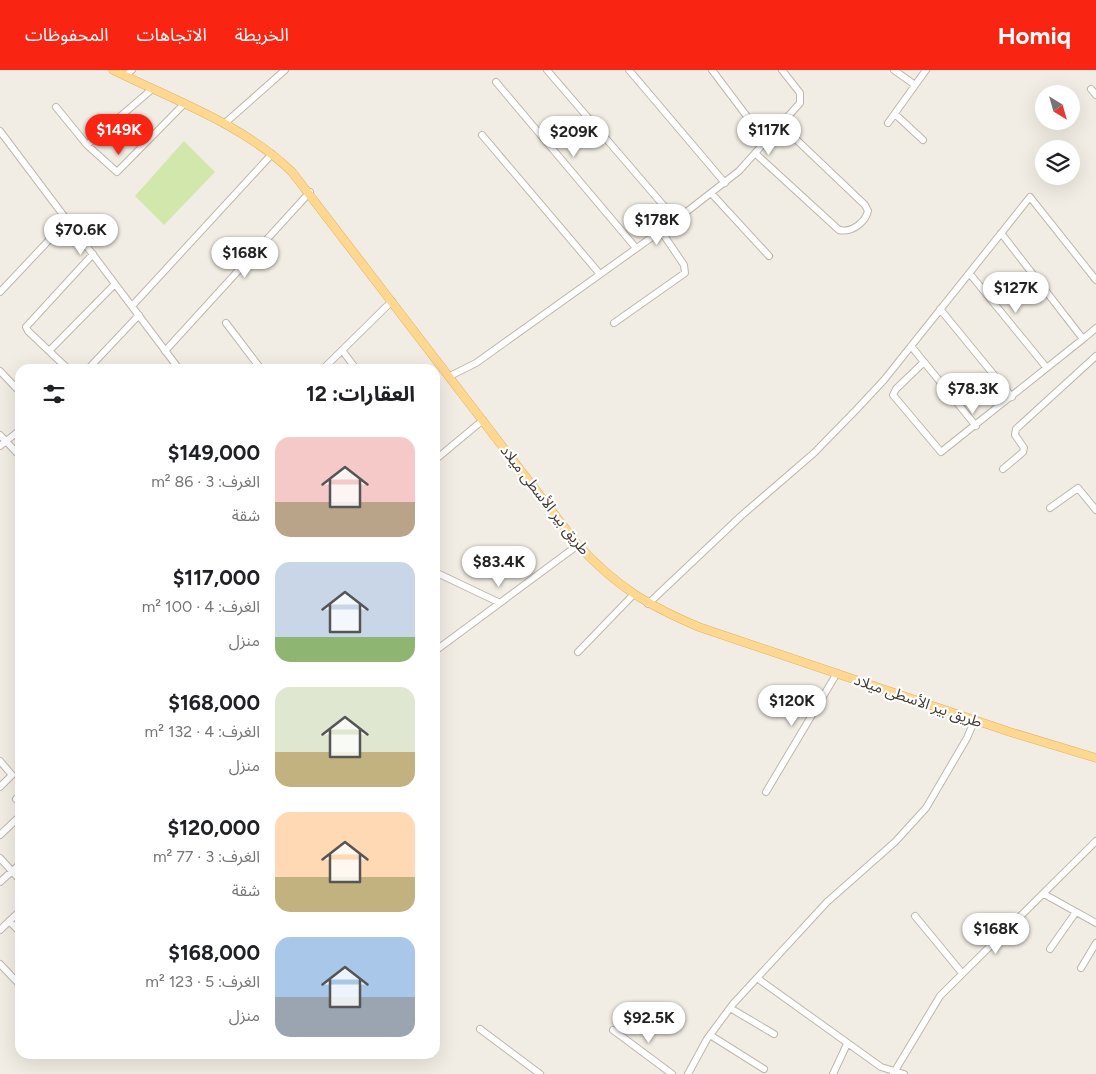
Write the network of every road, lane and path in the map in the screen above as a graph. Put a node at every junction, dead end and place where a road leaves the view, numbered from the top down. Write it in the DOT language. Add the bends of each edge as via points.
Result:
graph roads {
  1 [pos="113,70"];
  2 [pos="132,70"];
  3 [pos="285,70"];
  4 [pos="547,70"];
  5 [pos="629,70"];
  6 [pos="712,70"];
  7 [pos="782,70"];
  8 [pos="894,70"];
  9 [pos="926,70"];
  10 [pos="125,76"];
  11 [pos="496,82"];
  12 [pos="915,85"];
  13 [pos="1091,89"];
  14 [pos="151,90"];
  15 [pos="1096,95"];
  16 [pos="183,105"];
  17 [pos="56,107"];
  18 [pos="894,114"];
  19 [pos="888,123"];
  20 [pos="224,124"];
  21 [pos="781,125"];
  22 [pos="0,131"];
  23 [pos="482,135"];
  24 [pos="923,140"];
  25 [pos="766,143"];
  26 [pos="88,145"];
  27 [pos="272,154"];
  28 [pos="756,154"];
  29 [pos="725,183"];
  30 [pos="310,192"];
  31 [pos="711,193"];
  32 [pos="68,220"];
  33 [pos="676,220"];
  34 [pos="661,231"];
  35 [pos="1001,233"];
  36 [pos="636,248"];
  37 [pos="94,254"];
  38 [pos="769,256"];
  39 [pos="599,274"];
  40 [pos="970,274"];
  41 [pos="1096,280"];
  42 [pos="115,284"];
  43 [pos="0,292"];
  44 [pos="392,301"];
  45 [pos="132,306"];
  46 [pos="940,309"];
  47 [pos="139,315"];
  48 [pos="226,323"];
  49 [pos="614,323"];
  50 [pos="1096,328"];
  51 [pos="1083,339"];
  52 [pos="911,346"];
  53 [pos="342,350"];
  54 [pos="50,351"];
  55 [pos="165,351"];
  56 [pos="1096,356"];
  57 [pos="924,362"];
  58 [pos="63,364"];
  59 [pos="93,364"];
  60 [pos="175,364"];
  61 [pos="257,364"];
  62 [pos="328,364"];
  63 [pos="352,364"];
  64 [pos="1046,368"];
  65 [pos="0,371"];
  66 [pos="450,376"];
  67 [pos="15,387"];
  68 [pos="1012,397"];
  69 [pos="483,420"];
  70 [pos="976,426"];
  71 [pos="15,434"];
  72 [pos="0,435"];
  73 [pos="6,441"];
  74 [pos="0,446"];
  75 [pos="15,451"];
  76 [pos="440,456"];
  77 [pos="1003,469"];
  78 [pos="1050,508"];
  79 [pos="1096,510"];
  80 [pos="578,545"];
  81 [pos="440,574"];
  82 [pos="633,595"];
  83 [pos="498,602"];
  84 [pos="648,604"];
  85 [pos="440,647"];
  86 [pos="578,652"];
  87 [pos="837,673"];
  88 [pos="975,719"];
  89 [pos="1096,758"];
  90 [pos="0,761"];
  91 [pos="0,786"];
  92 [pos="766,792"];
  93 [pos="15,821"];
  94 [pos="0,835"];
  95 [pos="1096,841"];
  96 [pos="0,858"];
  97 [pos="15,868"];
  98 [pos="12,871"];
  99 [pos="15,874"];
  100 [pos="0,882"];
  101 [pos="1044,894"];
  102 [pos="1076,912"];
  103 [pos="15,916"];
  104 [pos="915,916"];
  105 [pos="9,921"];
  106 [pos="1096,923"];
  107 [pos="15,927"];
  108 [pos="0,930"];
  109 [pos="1096,943"];
  110 [pos="1050,949"];
  111 [pos="0,964"];
  112 [pos="1080,968"];
  113 [pos="962,973"];
  114 [pos="757,978"];
  115 [pos="15,980"];
  116 [pos="730,1008"];
  117 [pos="480,1029"];
  118 [pos="613,1030"];
  119 [pos="774,1034"];
  120 [pos="710,1035"];
  121 [pos="847,1044"];
  122 [pos="764,1069"];
  123 [pos="894,1072"];
  124 [pos="540,1074"];
  125 [pos="672,1074"];
  126 [pos="688,1074"];
  127 [pos="833,1074"];
  128 [pos="904,1074"];
  1 -- 10 [label="main road, طريق بير الأسطى ميلاد"];
  2 -- 10 [label="street"];
  3 -- 20 [label="street"];
  4 -- 33 [label="street"];
  5 -- 29 [label="street"];
  6 -- 25 [label="street"];
  7 -- 21 [label="street" via="801,99"];
  8 -- 12 [label="street"];
  9 -- 12 [label="street"];
  10 -- 14 [label="main road, طريق بير الأسطى ميلاد"];
  11 -- 36 [label="street"];
  12 -- 18 [label="street"];
  13 -- 15 [label="street"];
  14 -- 16 [label="main road, طريق بير الأسطى ميلاد"];
  14 -- 26 [label="street"];
  16 -- 20 [label="main road, طريق بير الأسطى ميلاد"];
  16 -- 26 [label="street" via="120,171 115,171"];
  17 -- 26 [label="street"];
  18 -- 19 [label="street"];
  18 -- 24 [label="street"];
  20 -- 27 [label="main road, طريق بير الأسطى ميلاد"];
  21 -- 25 [label="street"];
  21 -- 28 [label="street" via="865,205 868,211 864,219 851,230 839,230"];
  22 -- 32 [label="street"];
  23 -- 39 [label="street"];
  25 -- 28 [label="street"];
  27 -- 30 [label="main road, طريق بير الأسطى ميلاد"];
  27 -- 45 [label="street"];
  28 -- 29 [label="street"];
  29 -- 31 [label="street"];
  30 -- 44 [label="main road, طريق بير الأسطى ميلاد"];
  30 -- 55 [label="street"];
  31 -- 33 [label="street"];
  31 -- 38 [label="street"];
  32 -- 37 [label="street"];
  32 -- 43 [label="street"];
  33 -- 34 [label="street"];
  34 -- 36 [label="street"];
  34 -- 49 [label="street" via="684,265 684,273"];
  35 -- 40 [label="street"];
  35 -- 41 [label="street" via="1030,197"];
  35 -- 51 [label="street"];
  36 -- 39 [label="street"];
  37 -- 42 [label="street"];
  37 -- 54 [label="street" via="27,325 27,330"];
  39 -- 66 [label="street" via="476,363"];
  40 -- 46 [label="street"];
  40 -- 64 [label="street"];
  42 -- 45 [label="street"];
  42 -- 54 [label="street"];
  44 -- 53 [label="street"];
  44 -- 66 [label="main road, طريق بير الأسطى ميلاد"];
  45 -- 47 [label="street"];
  46 -- 52 [label="street"];
  46 -- 68 [label="street"];
  47 -- 55 [label="street"];
  47 -- 59 [label="street"];
  48 -- 61 [label="street"];
  50 -- 51 [label="street"];
  51 -- 64 [label="street"];
  52 -- 57 [label="street"];
  52 -- 84 [label="street" via="829,439"];
  53 -- 62 [label="street"];
  53 -- 63 [label="street"];
  54 -- 58 [label="street"];
  55 -- 60 [label="street"];
  56 -- 77 [label="street" via="1016,429 1015,436 1024,452"];
  57 -- 70 [label="street"];
  57 -- 70 [label="street" via="896,388 894,398 939,452 945,451"];
  64 -- 68 [label="street"];
  65 -- 67 [label="street"];
  66 -- 69 [label="main road, طريق بير الأسطى ميلاد"];
  68 -- 70 [label="street"];
  69 -- 76 [label="street"];
  69 -- 80 [label="main road, طريق بير الأسطى ميلاد"];
  71 -- 73 [label="street"];
  72 -- 73 [label="street"];
  73 -- 74 [label="street"];
  73 -- 75 [label="street"];
  78 -- 79 [label="street" via="1078,488"];
  80 -- 82 [label="main road, طريق بير الأسطى ميلاد"];
  80 -- 83 [label="street"];
  81 -- 83 [label="street"];
  82 -- 84 [label="main road, طريق بير الأسطى ميلاد"];
  82 -- 86 [label="street"];
  83 -- 85 [label="street"];
  84 -- 87 [label="main road, طريق بير الأسطى ميلاد" via="699,627"];
  87 -- 88 [label="main road, طريق بير الأسطى ميلاد"];
  87 -- 92 [label="street"];
  88 -- 89 [label="main road, طريق بير الأسطى ميلاد"];
  88 -- 114 [label="street" via="926,808 895,842 827,902"];
  90 -- 91 [label="street" via="12,773"];
  93 -- 94 [label="street"];
  95 -- 101 [label="street"];
  96 -- 98 [label="street"];
  97 -- 98 [label="street"];
  98 -- 99 [label="street"];
  98 -- 100 [label="street"];
  101 -- 102 [label="street"];
  101 -- 113 [label="street"];
  102 -- 106 [label="street"];
  102 -- 110 [label="street"];
  103 -- 105 [label="street"];
  104 -- 113 [label="street"];
  105 -- 107 [label="street"];
  105 -- 108 [label="street"];
  109 -- 112 [label="street"];
  111 -- 115 [label="street"];
  113 -- 123 [label="street" via="940,996"];
  114 -- 116 [label="street"];
  114 -- 121 [label="street"];
  116 -- 119 [label="street"];
  116 -- 120 [label="street"];
  117 -- 124 [label="street"];
  118 -- 125 [label="street"];
  120 -- 122 [label="street"];
  120 -- 126 [label="street"];
  121 -- 123 [label="street"];
  121 -- 127 [label="street"];
  123 -- 128 [label="street"];
}
